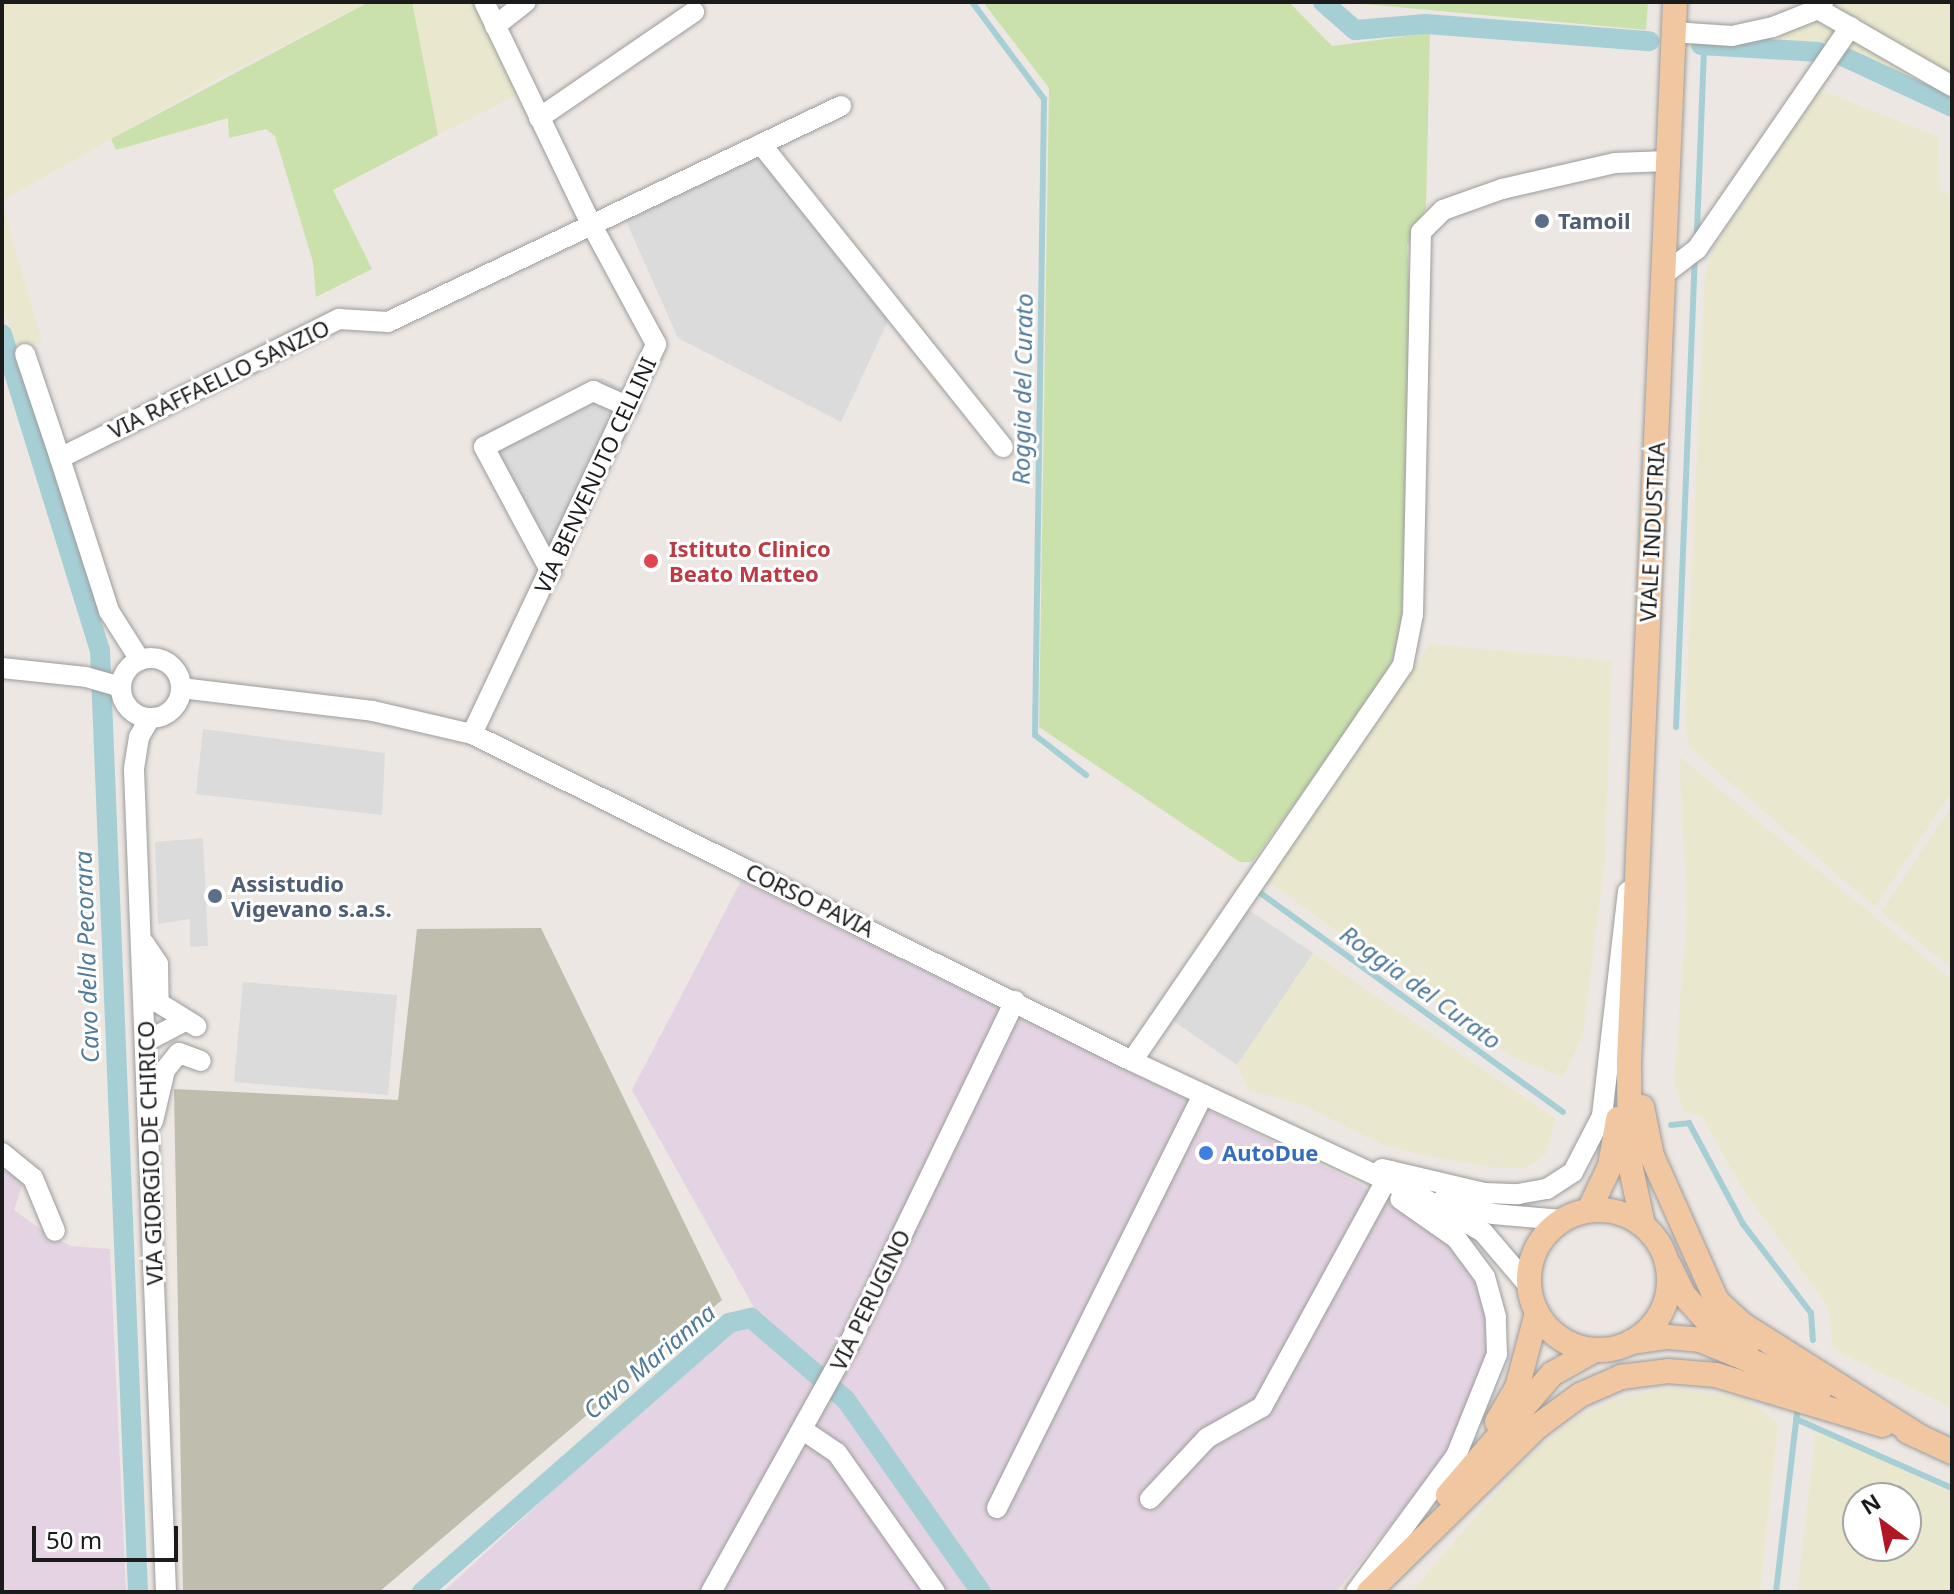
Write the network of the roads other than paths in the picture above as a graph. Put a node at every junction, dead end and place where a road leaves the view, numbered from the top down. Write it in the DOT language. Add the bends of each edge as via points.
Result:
graph roads {
  1 [pos="484,2"];
  2 [pos="526,2"];
  3 [pos="1675,2"];
  4 [pos="1821,6"];
  5 [pos="694,12"];
  6 [pos="495,26"];
  7 [pos="1850,27"];
  8 [pos="1673,32"];
  9 [pos="1952,86"];
  10 [pos="841,106"];
  11 [pos="539,118"];
  12 [pos="761,144"];
  13 [pos="1668,161"];
  14 [pos="591,224"];
  15 [pos="1663,275"];
  16 [pos="25,354"];
  17 [pos="629,407"];
  18 [pos="1003,447"];
  19 [pos="60,458"];
  20 [pos="551,572"];
  21 [pos="140,660"];
  22 [pos="2,668"];
  23 [pos="120,686"];
  24 [pos="181,688"];
  25 [pos="150,718"];
  26 [pos="472,734"];
  27 [pos="1639,833"];
  28 [pos="142,941"];
  29 [pos="1015,1001"];
  30 [pos="147,1041"];
  31 [pos="179,1053"];
  32 [pos="201,1061"];
  33 [pos="1132,1061"];
  34 [pos="1629,1061"];
  35 [pos="1203,1095"];
  36 [pos="150,1129"];
  37 [pos="2,1153"];
  38 [pos="1386,1180"];
  39 [pos="1414,1193"];
  40 [pos="1589,1210"];
  41 [pos="1562,1220"];
  42 [pos="1643,1225"];
  43 [pos="55,1231"];
  44 [pos="1666,1259"];
  45 [pos="1529,1286"];
  46 [pos="1537,1313"];
  47 [pos="1629,1342"];
  48 [pos="1595,1350"];
  49 [pos="1803,1381"];
  50 [pos="803,1430"];
  51 [pos="1920,1437"];
  52 [pos="1952,1452"];
  53 [pos="1150,1499"];
  54 [pos="997,1508"];
  55 [pos="1413,1534"];
  56 [pos="166,1592"];
  57 [pos="711,1592"];
  58 [pos="935,1592"];
  59 [pos="1359,1592"];
  60 [pos="1369,1592"];
  1 -- 6 [label="street, VIA BENVENUTO CELLINI"];
  2 -- 6 [label="street"];
  3 -- 8 [label="main road, VIALE INDUSTRIA"];
  4 -- 7 [label="street"];
  4 -- 8 [label="street" via="1732,36"];
  5 -- 11 [label="street"];
  6 -- 11 [label="street, VIA BENVENUTO CELLINI"];
  7 -- 9 [label="street"];
  7 -- 15 [label="street" via="1697,249"];
  8 -- 13 [label="main road, VIALE INDUSTRIA"];
  10 -- 12 [label="street, VIA RAFFAELLO SANZIO"];
  11 -- 14 [label="street, VIA BENVENUTO CELLINI"];
  12 -- 14 [label="street, VIA RAFFAELLO SANZIO"];
  12 -- 18 [label="street"];
  13 -- 15 [label="main road, VIALE INDUSTRIA"];
  13 -- 33 [label="street" via="1615,163 1502,189 1443,210 1421,232 1413,614 1403,665"];
  14 -- 17 [label="street, VIA BENVENUTO CELLINI" via="656,344"];
  14 -- 19 [label="street, VIA RAFFAELLO SANZIO" via="388,322 339,319"];
  15 -- 27 [label="main road, VIALE INDUSTRIA"];
  16 -- 19 [label="street"];
  17 -- 20 [label="street, VIA BENVENUTO CELLINI"];
  17 -- 20 [label="street" via="593,391 484,447"];
  19 -- 21 [label="street" via="109,611"];
  20 -- 26 [label="street, VIA BENVENUTO CELLINI"];
  21 -- 23 [label="street" via="130,666"];
  21 -- 24 [label="street" via="152,657 173,667"];
  22 -- 23 [label="street"];
  23 -- 25 [label="street" via="129,708"];
  24 -- 25 [label="street" via="171,709"];
  24 -- 26 [label="street, CORSO PAVIA" via="373,711"];
  25 -- 28 [label="street, VIA GIORGIO DE CHIRICO" via="139,737 134,770"];
  26 -- 29 [label="street, CORSO PAVIA"];
  27 -- 34 [label="main road, VIALE INDUSTRIA"];
  27 -- 38 [label="street" via="1620,937 1612,1059 1602,1116 1573,1172 1547,1189 1518,1194"];
  27 -- 51 [label="main road" via="1649,923 1644,1127 1698,1263 1717,1301 1743,1325"];
  28 -- 30 [label="street, VIA GIORGIO DE CHIRICO"];
  28 -- 30 [label="street" via="158,964 159,1003 191,1023"];
  29 -- 33 [label="street, CORSO PAVIA"];
  29 -- 50 [label="street, VIA PERUGINO"];
  30 -- 31 [label="street"];
  30 -- 36 [label="street, VIA GIORGIO DE CHIRICO"];
  31 -- 32 [label="street"];
  31 -- 36 [label="street" via="165,1070 163,1095"];
  33 -- 35 [label="street, CORSO PAVIA"];
  34 -- 40 [label="main road, VIALE INDUSTRIA" via="1610,1166"];
  34 -- 42 [label="main road, VIALE INDUSTRIA" via="1630,1164"];
  35 -- 38 [label="street, CORSO PAVIA"];
  35 -- 54 [label="street"];
  36 -- 56 [label="street, VIA GIORGIO DE CHIRICO"];
  37 -- 43 [label="street" via="33,1178"];
  38 -- 39 [label="street"];
  38 -- 53 [label="street" via="1262,1407 1207,1438"];
  38 -- 59 [label="street" via="1471,1256 1493,1299 1498,1345 1456,1456"];
  39 -- 41 [label="street" via="1493,1214"];
  39 -- 45 [label="street" via="1483,1232"];
  40 -- 41 [label="main road"];
  40 -- 42 [label="main road" via="1617,1213"];
  41 -- 45 [label="main road" via="1536,1249"];
  42 -- 44 [label="main road"];
  44 -- 47 [label="main road" via="1669,1278 1662,1307 1646,1331"];
  44 -- 49 [label="main road" via="1683,1294 1710,1324"];
  45 -- 46 [label="main road"];
  46 -- 48 [label="main road" via="1572,1344"];
  46 -- 55 [label="main road" via="1517,1388 1504,1413"];
  47 -- 48 [label="main road"];
  47 -- 49 [label="main road" via="1700,1340"];
  48 -- 55 [label="main road" via="1552,1374"];
  49 -- 51 [label="main road"];
  50 -- 57 [label="street, VIA PERUGINO"];
  50 -- 58 [label="street" via="837,1453"];
  51 -- 52 [label="main road"];
  51 -- 60 [label="main road" via="1716,1375 1668,1371 1621,1377 1580,1395 1538,1426"];
  55 -- 59 [label="main road"];
}
